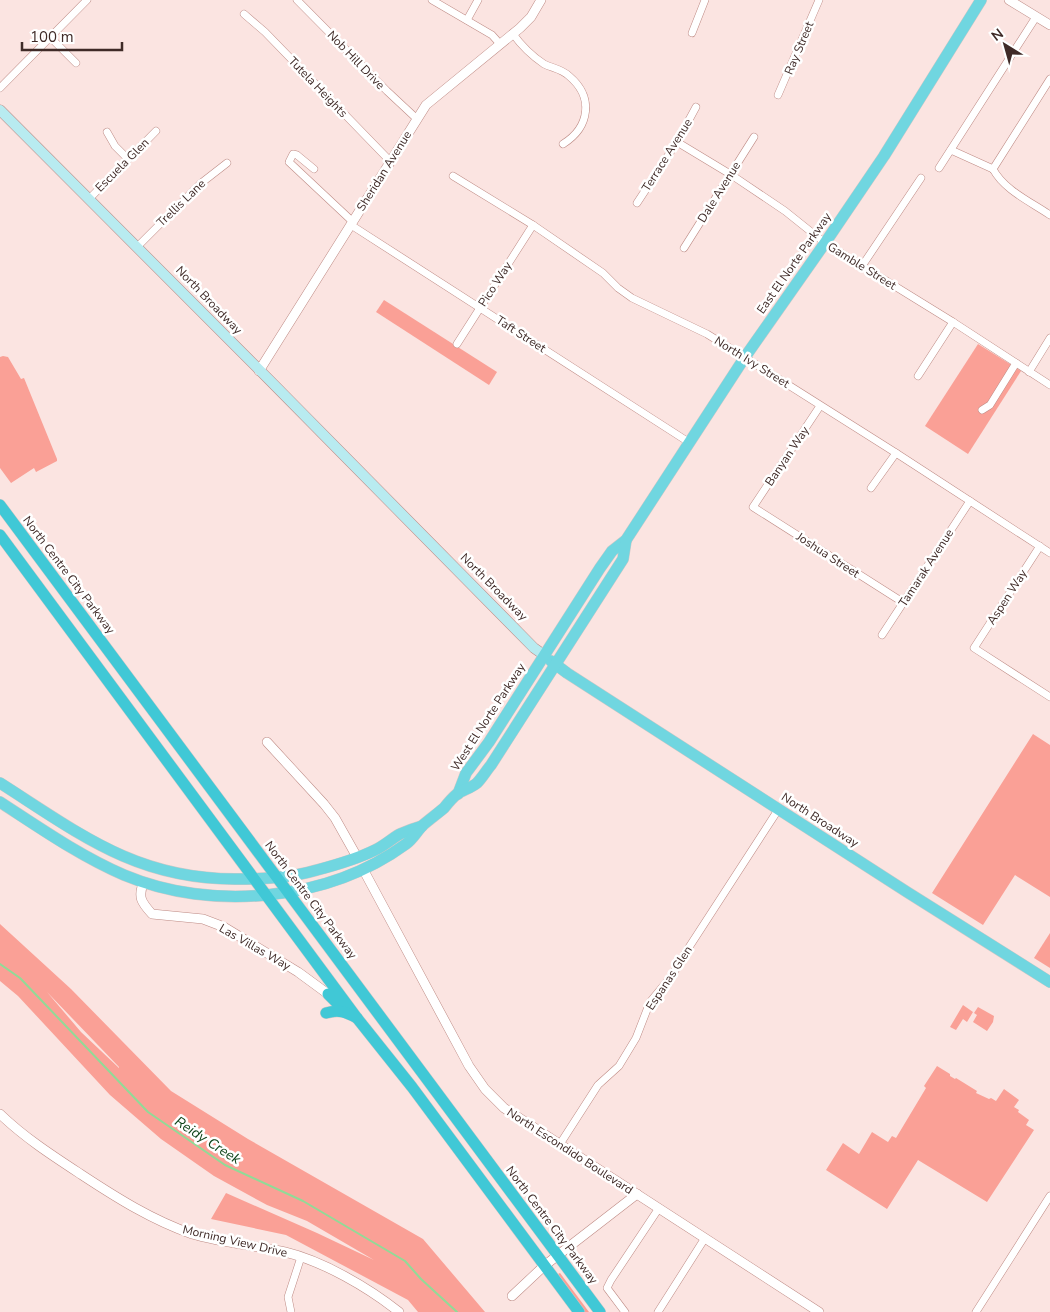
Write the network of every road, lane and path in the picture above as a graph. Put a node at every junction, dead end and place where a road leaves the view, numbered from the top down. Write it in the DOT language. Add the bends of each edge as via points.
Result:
graph roads {
  1 [pos="87,0"];
  2 [pos="297,0"];
  3 [pos="432,0"];
  4 [pos="478,0"];
  5 [pos="542,0"];
  6 [pos="706,0"];
  7 [pos="819,0"];
  8 [pos="981,0"];
  9 [pos="1009,0"];
  10 [pos="244,14"];
  11 [pos="1036,17"];
  12 [pos="467,20"];
  13 [pos="1050,26"];
  14 [pos="692,33"];
  15 [pos="513,34"];
  16 [pos="50,38"];
  17 [pos="500,44"];
  18 [pos="76,62"];
  19 [pos="1050,79"];
  20 [pos="0,88"];
  21 [pos="778,95"];
  22 [pos="696,107"];
  23 [pos="0,110"];
  24 [pos="417,119"];
  25 [pos="156,131"];
  26 [pos="107,132"];
  27 [pos="754,137"];
  28 [pos="677,142"];
  29 [pos="563,144"];
  30 [pos="951,150"];
  31 [pos="128,159"];
  32 [pos="390,161"];
  33 [pos="227,163"];
  34 [pos="939,168"];
  35 [pos="993,169"];
  36 [pos="314,170"];
  37 [pos="730,174"];
  38 [pos="453,176"];
  39 [pos="921,178"];
  40 [pos="89,198"];
  41 [pos="637,203"];
  42 [pos="1050,215"];
  43 [pos="352,224"];
  44 [pos="533,225"];
  45 [pos="825,243"];
  46 [pos="137,247"];
  47 [pos="684,248"];
  48 [pos="862,266"];
  49 [pos="479,308"];
  50 [pos="952,322"];
  51 [pos="1050,338"];
  52 [pos="457,344"];
  53 [pos="745,357"];
  54 [pos="1016,364"];
  55 [pos="259,371"];
  56 [pos="1029,372"];
  57 [pos="918,376"];
  58 [pos="1050,385"];
  59 [pos="820,406"];
  60 [pos="982,410"];
  61 [pos="690,443"];
  62 [pos="896,453"];
  63 [pos="871,488"];
  64 [pos="970,501"];
  65 [pos="0,505"];
  66 [pos="753,507"];
  67 [pos="0,536"];
  68 [pos="626,540"];
  69 [pos="1040,546"];
  70 [pos="1050,553"];
  71 [pos="904,603"];
  72 [pos="882,635"];
  73 [pos="544,656"];
  74 [pos="556,664"];
  75 [pos="1050,697"];
  76 [pos="267,742"];
  77 [pos="0,784"];
  78 [pos="458,794"];
  79 [pos="0,802"];
  80 [pos="778,810"];
  81 [pos="423,825"];
  82 [pos="357,857"];
  83 [pos="363,869"];
  84 [pos="277,878"];
  85 [pos="255,879"];
  86 [pos="144,882"];
  87 [pos="288,893"];
  88 [pos="267,895"];
  89 [pos="1050,982"];
  90 [pos="328,994"];
  91 [pos="346,1012"];
  92 [pos="326,1013"];
  93 [pos="358,1018"];
  94 [pos="0,1114"];
  95 [pos="560,1144"];
  96 [pos="637,1194"];
  97 [pos="1050,1196"];
  98 [pos="659,1208"];
  99 [pos="705,1238"];
  100 [pos="557,1255"];
  101 [pos="301,1257"];
  102 [pos="544,1266"];
  103 [pos="512,1296"];
  104 [pos="291,1312"];
  105 [pos="398,1312"];
  106 [pos="579,1312"];
  107 [pos="600,1312"];
  108 [pos="625,1312"];
  109 [pos="658,1312"];
  110 [pos="819,1312"];
  111 [pos="976,1312"];
  1 -- 16 [label="street"];
  2 -- 24 [label="street, Nob Hill Drive"];
  3 -- 12 [label="street"];
  4 -- 12 [label="street"];
  5 -- 15 [label="street, Sheridan Avenue" via="531,17"];
  6 -- 14 [label="street"];
  7 -- 21 [label="street, Ray Street"];
  8 -- 45 [label="main road, East El Norte Parkway"];
  9 -- 11 [label="street"];
  10 -- 32 [label="street, Tutela Heights"];
  11 -- 13 [label="street"];
  11 -- 30 [label="street"];
  12 -- 17 [label="street" via="492,35"];
  15 -- 17 [label="street, Sheridan Avenue"];
  15 -- 29 [label="street" via="534,56 568,75 580,88 586,115 573,138"];
  16 -- 18 [label="street"];
  16 -- 20 [label="street"];
  17 -- 24 [label="street, Sheridan Avenue" via="435,96"];
  19 -- 35 [label="street"];
  22 -- 28 [label="street, Terrace Avenue"];
  23 -- 40 [label="main road, North Broadway"];
  24 -- 32 [label="street, Sheridan Avenue"];
  25 -- 31 [label="street, Escuela Glen"];
  26 -- 31 [label="street"];
  27 -- 37 [label="street, Dale Avenue"];
  28 -- 37 [label="street, Gamble Street"];
  28 -- 41 [label="street, Terrace Avenue"];
  30 -- 34 [label="street"];
  30 -- 35 [label="street"];
  31 -- 40 [label="street, Escuela Glen"];
  32 -- 43 [label="street, Sheridan Avenue"];
  33 -- 46 [label="street, Trellis Lane" via="206,178"];
  35 -- 42 [label="street" via="1005,184"];
  36 -- 43 [label="street, Taft Street" via="293,154 289,162"];
  37 -- 45 [label="street, Gamble Street"];
  37 -- 47 [label="street, Dale Avenue"];
  38 -- 44 [label="street, North Ivy Street"];
  39 -- 48 [label="street"];
  40 -- 46 [label="main road, North Broadway"];
  43 -- 49 [label="street, Taft Street"];
  43 -- 55 [label="street, Sheridan Avenue"];
  44 -- 49 [label="street, Pico Way"];
  44 -- 53 [label="street, North Ivy Street" via="603,273 632,298 707,334"];
  45 -- 48 [label="street, Gamble Street"];
  45 -- 53 [label="main road, East El Norte Parkway"];
  46 -- 55 [label="main road, North Broadway"];
  48 -- 50 [label="street, Gamble Street"];
  49 -- 52 [label="street, Pico Way"];
  49 -- 61 [label="street, Taft Street"];
  50 -- 54 [label="street, Gamble Street"];
  50 -- 57 [label="street"];
  51 -- 56 [label="street"];
  53 -- 59 [label="street, North Ivy Street"];
  53 -- 61 [label="main road, East El Norte Parkway"];
  54 -- 56 [label="street, Gamble Street"];
  54 -- 60 [label="street" via="990,405"];
  55 -- 73 [label="main road, North Broadway"];
  56 -- 58 [label="street, Gamble Street"];
  59 -- 62 [label="street, North Ivy Street"];
  59 -- 66 [label="street, Banyan Way"];
  61 -- 68 [label="main road, East El Norte Parkway"];
  62 -- 63 [label="street"];
  62 -- 64 [label="street, North Ivy Street"];
  64 -- 69 [label="street, North Ivy Street"];
  64 -- 71 [label="street, Tamarak Avenue"];
  65 -- 84 [label="highway, North Centre City Parkway"];
  66 -- 71 [label="street, Joshua Street"];
  67 -- 85 [label="highway"];
  68 -- 73 [label="main road, East El Norte Parkway" via="612,551"];
  68 -- 74 [label="main road, East El Norte Parkway" via="623,559"];
  69 -- 70 [label="street, North Ivy Street"];
  69 -- 75 [label="street, Aspen Way" via="974,648"];
  71 -- 72 [label="street, Tamarak Avenue"];
  73 -- 74 [label="main road, North Broadway"];
  73 -- 78 [label="main road, West El Norte Parkway" via="466,773"];
  74 -- 78 [label="main road, West El Norte Parkway" via="491,765 477,783"];
  74 -- 80 [label="main road, North Broadway"];
  76 -- 82 [label="street" via="335,818"];
  77 -- 85 [label="main road, West El Norte Parkway" via="92,842 129,859 189,876"];
  78 -- 81 [label="main road, West El Norte Parkway"];
  79 -- 86 [label="main road, West El Norte Parkway" via="87,858"];
  80 -- 89 [label="main road, North Broadway"];
  80 -- 95 [label="street, Espanas Glen" via="673,974 650,1002 636,1038 619,1066 598,1085"];
  81 -- 82 [label="main road, West El Norte Parkway"];
  81 -- 83 [label="main road, West El Norte Parkway" via="408,843"];
  82 -- 84 [label="main road, West El Norte Parkway" via="317,871"];
  83 -- 87 [label="main road, West El Norte Parkway"];
  83 -- 95 [label="street, North Escondido Boulevard" via="484,1089 504,1108"];
  84 -- 85 [label="main road, West El Norte Parkway"];
  84 -- 87 [label="highway, North Centre City Parkway"];
  85 -- 88 [label="highway"];
  86 -- 88 [label="main road, West El Norte Parkway" via="208,896"];
  86 -- 90 [label="street, Las Villas Way" via="140,891 143,904 152,914 203,919 224,927"];
  87 -- 88 [label="main road, West El Norte Parkway"];
  87 -- 100 [label="highway, North Centre City Parkway"];
  88 -- 93 [label="highway"];
  90 -- 91 [label="highway"];
  91 -- 92 [label="highway"];
  91 -- 93 [label="highway"];
  93 -- 102 [label="highway"];
  94 -- 101 [label="street, Morning View Drive" via="32,1142 134,1209 193,1234"];
  95 -- 96 [label="street, North Escondido Boulevard"];
  96 -- 98 [label="street, North Escondido Boulevard"];
  96 -- 100 [label="street"];
  97 -- 111 [label="street"];
  98 -- 99 [label="street, North Escondido Boulevard"];
  98 -- 108 [label="street" via="607,1288"];
  99 -- 109 [label="street"];
  99 -- 110 [label="street, North Escondido Boulevard"];
  100 -- 102 [label="street"];
  100 -- 107 [label="highway, North Centre City Parkway"];
  101 -- 104 [label="street" via="288,1297"];
  101 -- 105 [label="street, Morning View Drive" via="379,1296"];
  102 -- 103 [label="street"];
  102 -- 106 [label="highway"];
}
